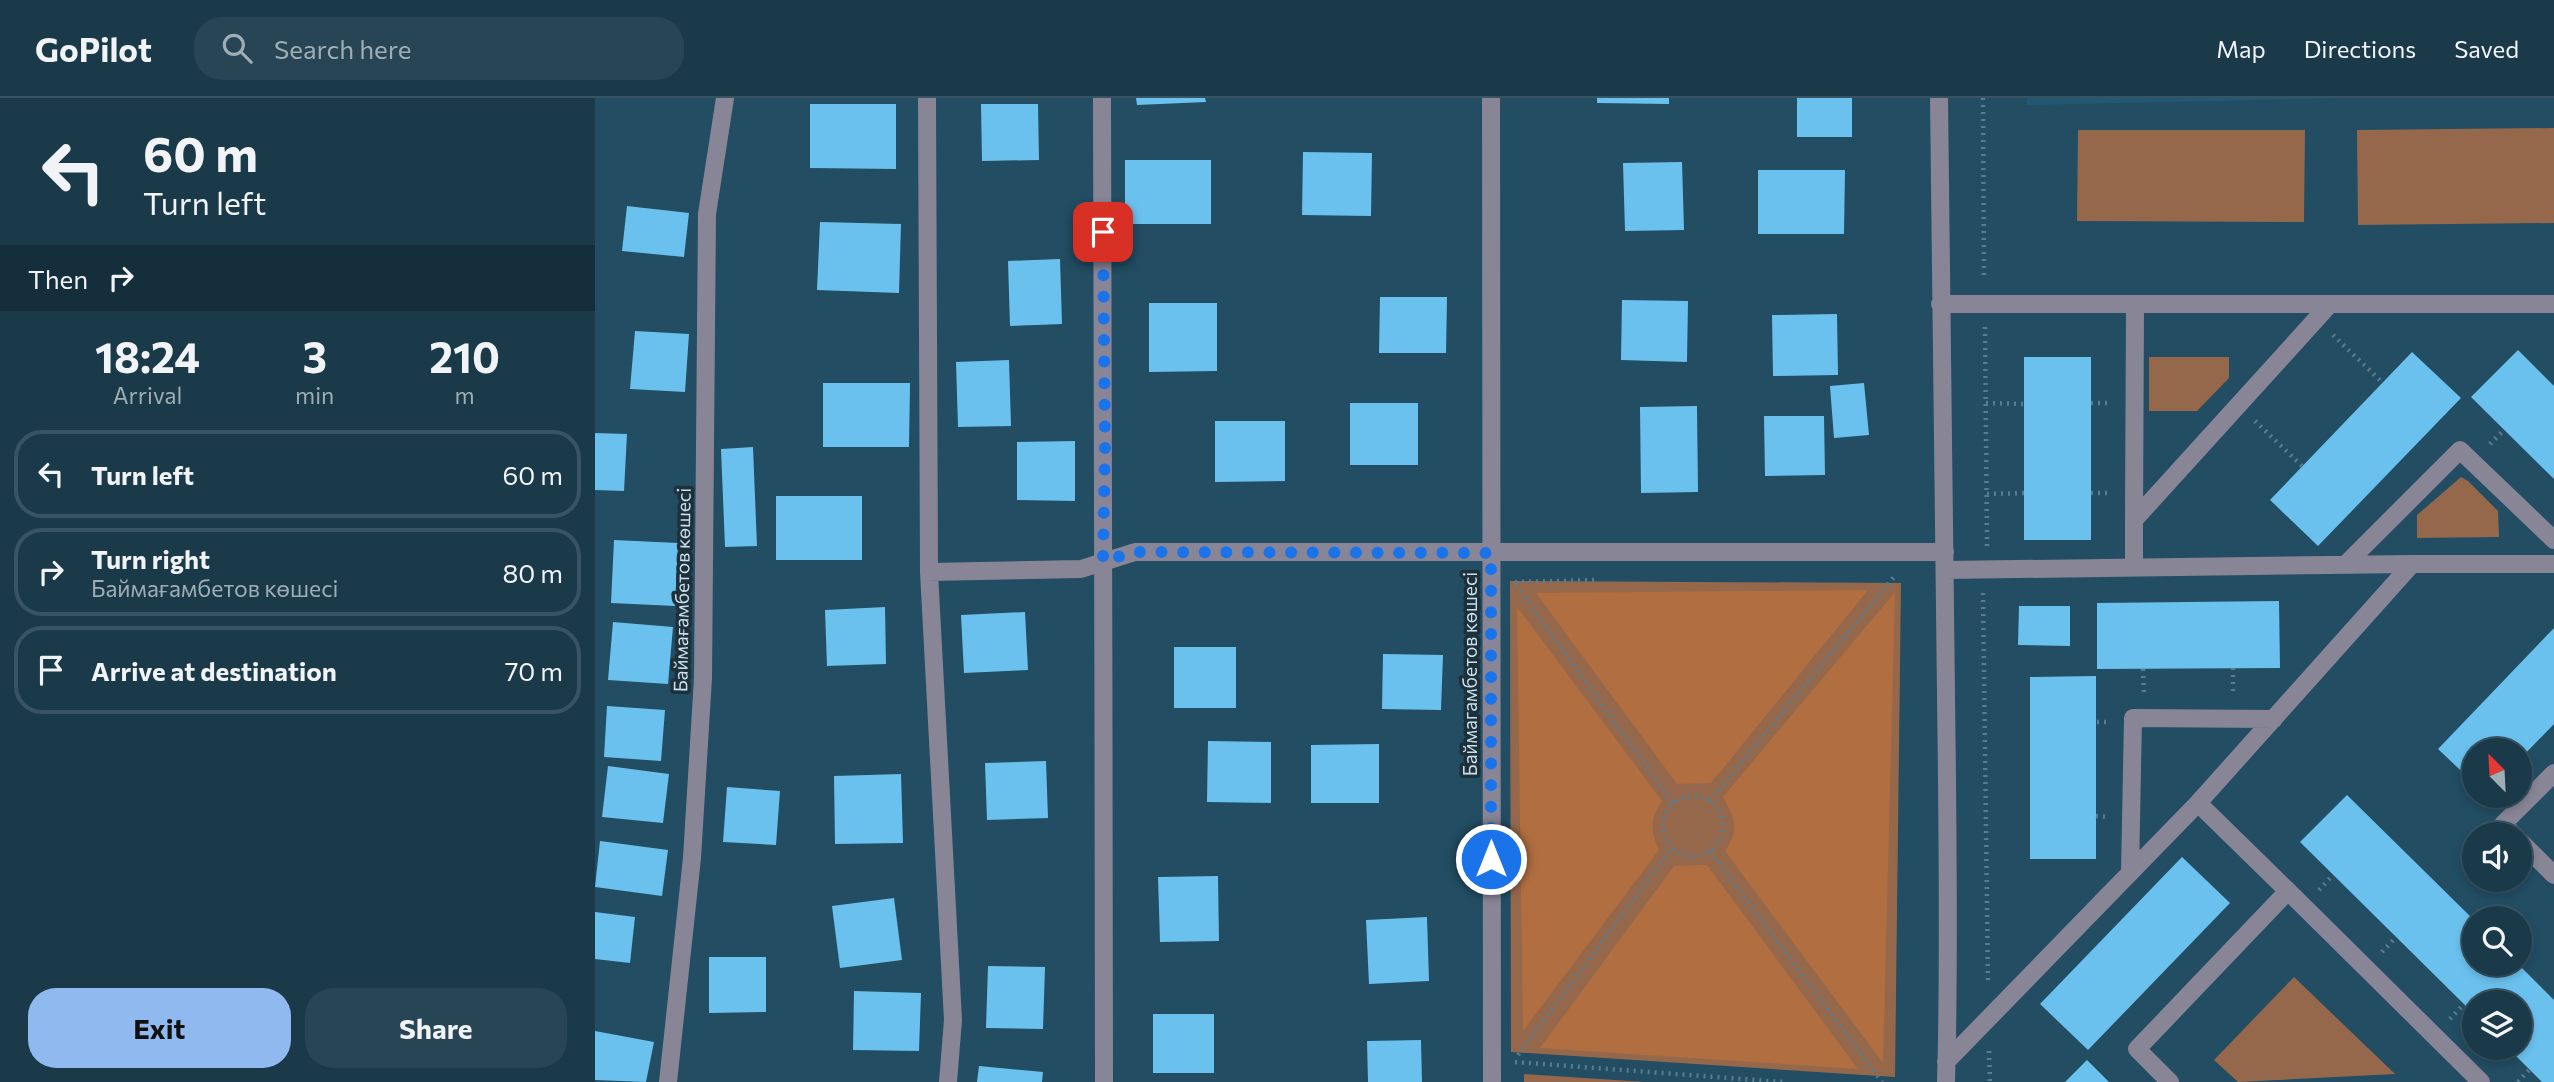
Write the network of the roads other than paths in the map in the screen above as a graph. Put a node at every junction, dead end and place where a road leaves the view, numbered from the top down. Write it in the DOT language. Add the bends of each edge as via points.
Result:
graph roads {
  1 [pos="725,98"];
  2 [pos="927,98"];
  3 [pos="1102,98"];
  4 [pos="1491,98"];
  5 [pos="1939,98"];
  6 [pos="1940,304"];
  7 [pos="2330,304"];
  8 [pos="2554,304"];
  9 [pos="2135,305"];
  10 [pos="2134,520"];
  11 [pos="2554,540"];
  12 [pos="1491,553"];
  13 [pos="1103,561"];
  14 [pos="1946,561"];
  15 [pos="2412,564"];
  16 [pos="2554,564"];
  17 [pos="2346,565"];
  18 [pos="2134,567"];
  19 [pos="929,572"];
  20 [pos="2274,719"];
  21 [pos="2554,773"];
  22 [pos="2198,803"];
  23 [pos="2505,822"];
  24 [pos="2532,853"];
  25 [pos="2130,873"];
  26 [pos="2554,875"];
  27 [pos="2288,891"];
  28 [pos="1946,1062"];
  29 [pos="668,1082"];
  30 [pos="948,1082"];
  31 [pos="1104,1082"];
  32 [pos="1492,1082"];
  33 [pos="1946,1082"];
  34 [pos="2170,1082"];
  35 [pos="2481,1082"];
  1 -- 29 [label="street, Баймағамбетов көшесі" via="707,214 701,706 692,858"];
  2 -- 19 [label="street"];
  3 -- 13 [label="street"];
  4 -- 12 [label="street, Баймагамбетов көшесі"];
  5 -- 6 [label="street"];
  6 -- 9 [label="street"];
  6 -- 14 [label="street"];
  7 -- 8 [label="street"];
  7 -- 9 [label="street"];
  7 -- 10 [label="street"];
  9 -- 10 [label="street"];
  10 -- 18 [label="street"];
  11 -- 17 [label="street" via="2460,450"];
  12 -- 13 [label="street" via="1135,552"];
  12 -- 14 [label="street"];
  12 -- 32 [label="street, Баймагамбетов көшесі"];
  13 -- 19 [label="street" via="1081,569"];
  13 -- 31 [label="street"];
  14 -- 18 [label="street"];
  14 -- 28 [label="street"];
  15 -- 16 [label="street"];
  15 -- 17 [label="street"];
  15 -- 20 [label="street"];
  17 -- 18 [label="street"];
  19 -- 30 [label="street" via="953,1020"];
  20 -- 22 [label="street"];
  20 -- 25 [label="street" via="2133,718"];
  21 -- 23 [label="street"];
  22 -- 25 [label="street"];
  22 -- 27 [label="street"];
  24 -- 26 [label="street"];
  25 -- 28 [label="street"];
  27 -- 34 [label="street" via="2137,1049"];
  27 -- 35 [label="street"];
  28 -- 33 [label="street"];
}
